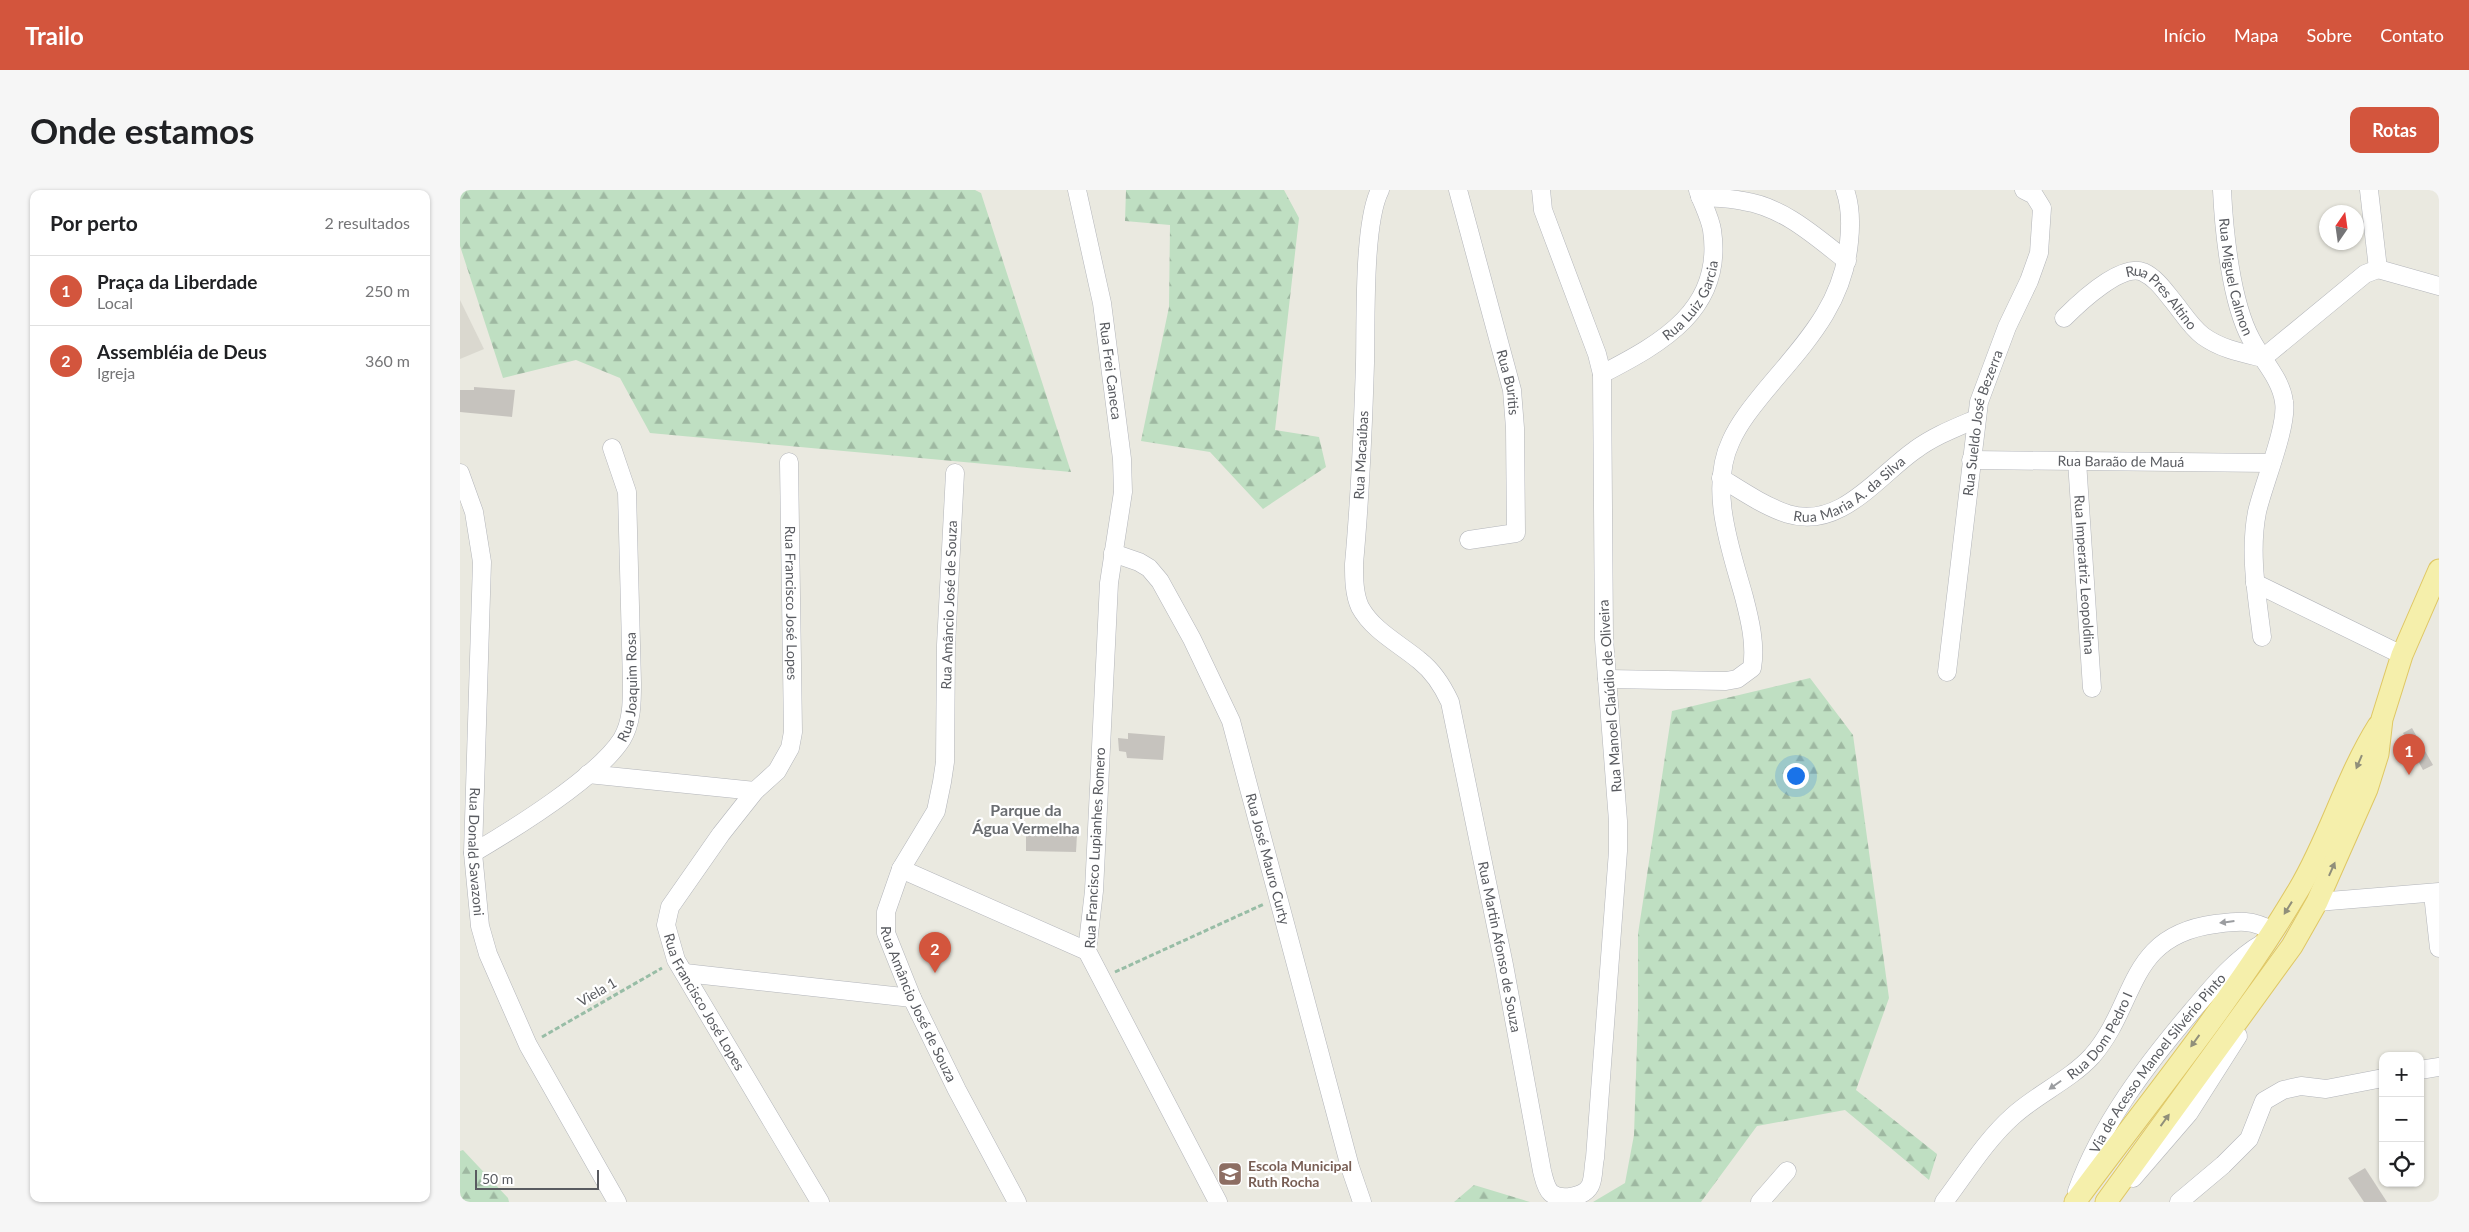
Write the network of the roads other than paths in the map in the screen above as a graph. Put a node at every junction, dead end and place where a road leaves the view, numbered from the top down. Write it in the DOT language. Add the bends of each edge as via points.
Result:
graph roads {
  1 [pos="1076,190"];
  2 [pos="1458,190"];
  3 [pos="1541,190"];
  4 [pos="1845,190"];
  5 [pos="2222,190"];
  6 [pos="2369,190"];
  7 [pos="1375,194"];
  8 [pos="1699,194"];
  9 [pos="2035,194"];
  10 [pos="1847,261"];
  11 [pos="2378,269"];
  12 [pos="2439,286"];
  13 [pos="2064,318"];
  14 [pos="2263,358"];
  15 [pos="1602,374"];
  16 [pos="1976,419"];
  17 [pos="612,448"];
  18 [pos="1971,460"];
  19 [pos="2077,461"];
  20 [pos="789,462"];
  21 [pos="2271,463"];
  22 [pos="460,473"];
  23 [pos="954,473"];
  24 [pos="1721,478"];
  25 [pos="1469,540"];
  26 [pos="1113,553"];
  27 [pos="2439,570"];
  28 [pos="2255,583"];
  29 [pos="2262,637"];
  30 [pos="2402,655"];
  31 [pos="1947,672"];
  32 [pos="1607,678"];
  33 [pos="1442,685"];
  34 [pos="2092,688"];
  35 [pos="2382,719"];
  36 [pos="588,774"];
  37 [pos="756,791"];
  38 [pos="472,853"];
  39 [pos="901,869"];
  40 [pos="2436,893"];
  41 [pos="2317,902"];
  42 [pos="2270,936"];
  43 [pos="2292,946"];
  44 [pos="2439,948"];
  45 [pos="1087,951"];
  46 [pos="680,966"];
  47 [pos="912,998"];
  48 [pos="2243,1011"];
  49 [pos="2439,1066"];
  50 [pos="2424,1069"];
  51 [pos="2379,1079"];
  52 [pos="1787,1171"];
  53 [pos="1568,1197"];
  54 [pos="617,1202"];
  55 [pos="820,1202"];
  56 [pos="1017,1202"];
  57 [pos="1218,1202"];
  58 [pos="1362,1202"];
  59 [pos="1760,1202"];
  60 [pos="1944,1202"];
  61 [pos="2074,1202"];
  62 [pos="2106,1202"];
  63 [pos="2111,1202"];
  64 [pos="2179,1202"];
  1 -- 26 [label="street, Rua Frei Caneca" via="1102,303 1122,459 1123,492"];
  2 -- 25 [label="street, Rua Buritis" via="1512,390 1515,428 1516,533"];
  3 -- 15 [label="street, Rua Manoel Claúdio de Oliveira" via="1543,210"];
  4 -- 10 [label="street" via="1851,219"];
  5 -- 14 [label="street, Rua Miguel Calmon" via="2233,278 2242,318"];
  6 -- 11 [label="street"];
  7 -- 33 [label="street, Rua Macaúbas" via="1355,586 1369,622 1422,662"];
  8 -- 10 [label="street" via="1775,210 1802,225"];
  8 -- 15 [label="street, Rua Luiz Garcia" via="1712,229 1714,263 1704,293 1680,326 1645,352"];
  9 -- 16 [label="street, Rua Sueldo José Bezerra" via="2042,208 2039,252 1987,377"];
  10 -- 24 [label="street" via="1838,292 1824,319 1748,412 1730,442"];
  11 -- 12 [label="street"];
  11 -- 14 [label="street" via="2364,274"];
  13 -- 14 [label="street, Rua Pres Altino" via="2123,272 2142,271 2157,281 2201,334 2231,351"];
  14 -- 21 [label="street, Rua Miguel Calmon" via="2279,385 2285,403"];
  15 -- 32 [label="street, Rua Manoel Claúdio de Oliveira"];
  16 -- 18 [label="street, Rua Sueldo José Bezerra"];
  16 -- 24 [label="street, Rua Maria A. da Silva" via="1937,436 1915,450 1849,504 1813,517 1789,514 1761,503"];
  17 -- 36 [label="street, Rua Joaquim Rosa" via="627,492 632,707 622,739"];
  18 -- 19 [label="street, Rua Baraão de Mauá"];
  18 -- 31 [label="street, Rua Sueldo José Bezerra"];
  19 -- 21 [label="street, Rua Baraão de Mauá"];
  19 -- 34 [label="street, Rua Imperatriz Leopoldina"];
  20 -- 37 [label="street, Rua Francisco José Lopes" via="793,732 786,758"];
  21 -- 28 [label="street, Rua Miguel Calmon" via="2257,513"];
  22 -- 38 [label="street, Rua Donald Savazoni" via="474,512 482,562"];
  23 -- 39 [label="street, Rua Amâncio José de Souza" via="946,645 945,762 936,811"];
  24 -- 32 [label="street" via="1723,508 1749,616 1754,659 1752,668 1737,679 1726,681"];
  26 -- 45 [label="street, Rua Francisco Lupianhes Romero" via="1094,891"];
  26 -- 58 [label="street, Rua José Mauro Curty" via="1149,568 1170,597 1231,721"];
  27 -- 30 [label="main road, Via de Acesso Manoel Silvério Pinto"];
  28 -- 29 [label="street, Rua Miguel Calmon"];
  28 -- 30 [label="street"];
  30 -- 35 [label="main road, Via de Acesso Manoel Silvério Pinto"];
  32 -- 53 [label="street, Rua Manoel Claúdio de Oliveira" via="1618,850 1602,1067 1591,1185 1582,1193"];
  33 -- 53 [label="street, Rua Martin Afonso de Souza" via="1457,726 1542,1171 1551,1192"];
  41 -- 35 [label="main road, Via de Acesso Manoel Silvério Pinto, one-way" via="2367,789 2378,754"];
  35 -- 42 [label="main road, Via de Acesso Manoel Silvério Pinto, one-way" via="2365,747 2321,850"];
  36 -- 37 [label="street"];
  36 -- 38 [label="street, Rua Joaquim Rosa" via="513,830"];
  37 -- 46 [label="street, Rua Francisco José Lopes" via="698,864 670,907 666,925"];
  38 -- 54 [label="street, Rua Donald Savazoni" via="480,926 488,954 528,1045"];
  39 -- 45 [label="street"];
  39 -- 47 [label="street, Rua Amâncio José de Souza" via="886,912 886,933"];
  40 -- 41 [label="street"];
  40 -- 44 [label="street"];
  41 -- 43 [label="main road, Via de Acesso Manoel Silvério Pinto"];
  42 -- 48 [label="main road" via="2280,937 2280,944"];
  42 -- 60 [label="street, Rua Dom Pedro I, one-way" via="2257,922 2239,921 2183,932 2155,949 2127,992 2104,1041 2090,1057 2013,1116 1991,1139"];
  42 -- 61 [label="main road, Via de Acesso Manoel Silvério Pinto, one-way" via="2170,1076"];
  43 -- 48 [label="main road, Via de Acesso Manoel Silvério Pinto"];
  43 -- 63 [label="street, Via de Acesso Manoel Silvério Pinto" via="2189,1113"];
  45 -- 57 [label="street, Rua Francisco Lupianhes Romero"];
  46 -- 47 [label="street"];
  46 -- 55 [label="street, Rua Francisco José Lopes"];
  47 -- 56 [label="street, Rua Amâncio José de Souza"];
  62 -- 48 [label="main road, Via de Acesso Manoel Silvério Pinto, one-way"];
  49 -- 50 [label="street"];
  51 -- 64 [label="street" via="2326,1089 2301,1086 2283,1090 2264,1101 2248,1139"];
  52 -- 59 [label="street"];
}
